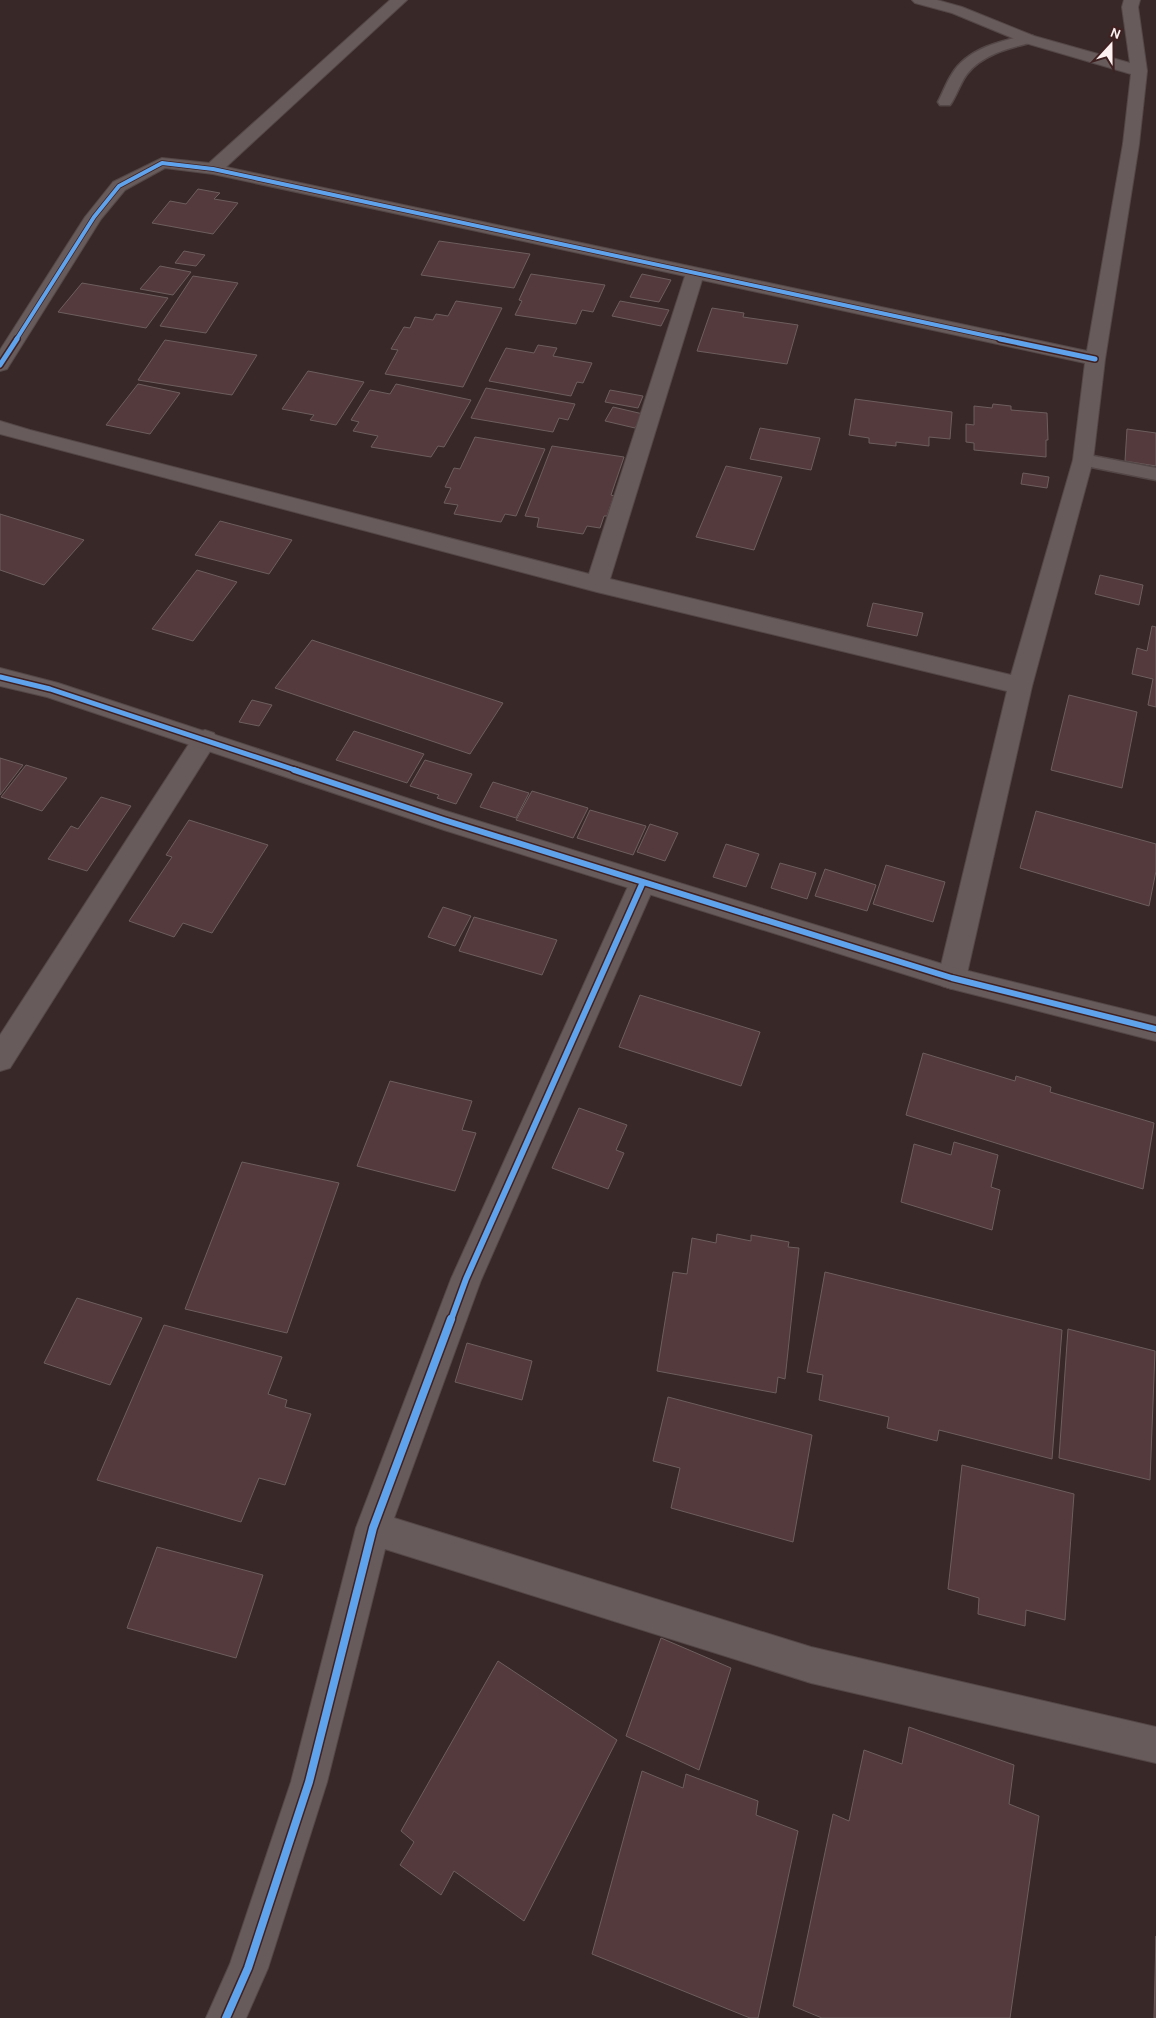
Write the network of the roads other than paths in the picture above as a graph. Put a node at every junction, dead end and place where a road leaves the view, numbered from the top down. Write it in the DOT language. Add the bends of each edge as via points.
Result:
graph roads {
  1 [pos="399,0"];
  2 [pos="920,0"];
  3 [pos="1132,0"];
  4 [pos="1028,39"];
  5 [pos="1139,72"];
  6 [pos="945,102"];
  7 [pos="213,169"];
  8 [pos="695,273"];
  9 [pos="1095,359"];
  10 [pos="0,365"];
  11 [pos="0,426"];
  12 [pos="1083,460"];
  13 [pos="1156,474"];
  14 [pos="597,584"];
  15 [pos="0,677"];
  16 [pos="1020,686"];
  17 [pos="205,740"];
  18 [pos="643,882"];
  19 [pos="952,978"];
  20 [pos="1156,1029"];
  21 [pos="0,1058"];
  22 [pos="373,1528"];
  23 [pos="1156,1744"];
  24 [pos="226,2018"];
  1 -- 7 [label="street"];
  2 -- 4 [label="street" via="957,10"];
  3 -- 5 [label="street" via="1130,7"];
  4 -- 5 [label="street"];
  4 -- 6 [label="lane" via="991,50 973,60 960,73"];
  5 -- 9 [label="street" via="1143,99 1131,144"];
  7 -- 8 [label="street"];
  7 -- 10 [label="street" via="162,163 120,186 94,217"];
  8 -- 9 [label="street"];
  8 -- 14 [label="street"];
  9 -- 12 [label="street"];
  11 -- 14 [label="street" via="23,435"];
  12 -- 13 [label="lane"];
  12 -- 16 [label="street"];
  14 -- 16 [label="street"];
  15 -- 17 [label="street" via="50,689"];
  16 -- 19 [label="street"];
  17 -- 18 [label="street"];
  17 -- 21 [label="street"];
  18 -- 19 [label="street"];
  18 -- 22 [label="street" via="466,1279"];
  19 -- 20 [label="street"];
  22 -- 23 [label="street" via="811,1665"];
  22 -- 24 [label="street" via="310,1782 248,1968"];
}
